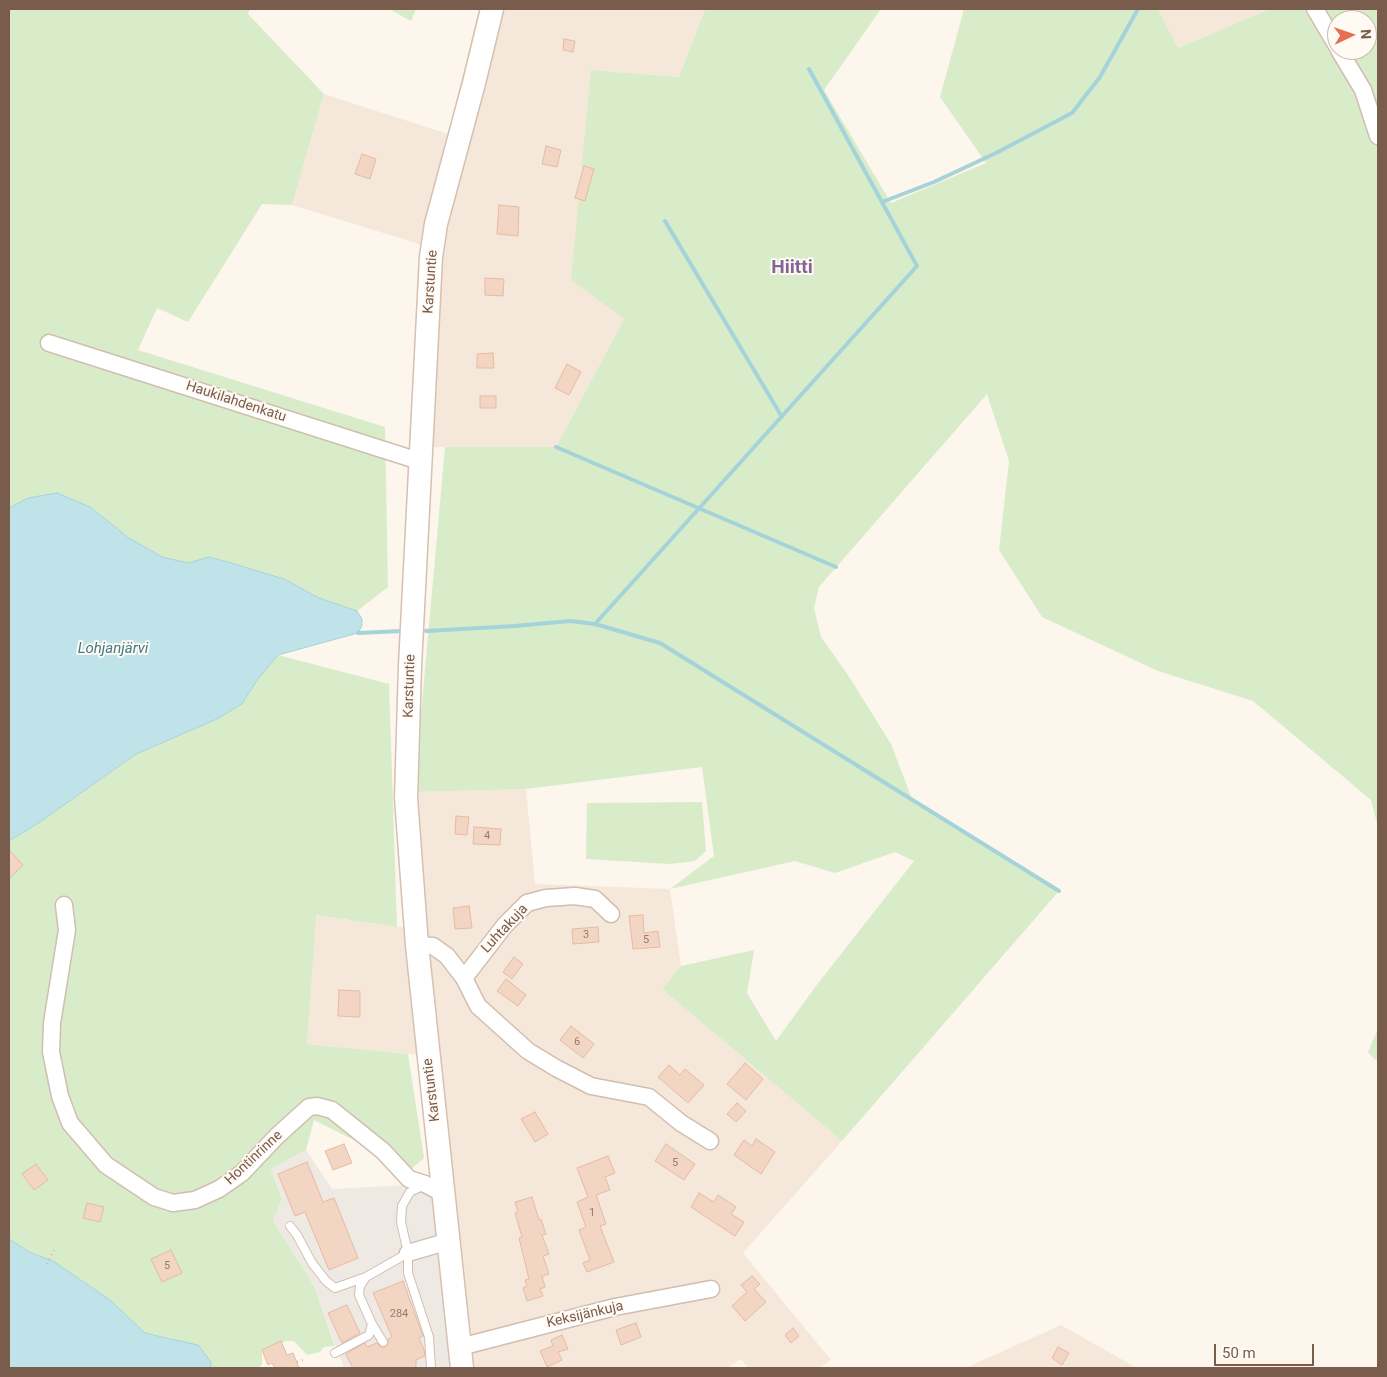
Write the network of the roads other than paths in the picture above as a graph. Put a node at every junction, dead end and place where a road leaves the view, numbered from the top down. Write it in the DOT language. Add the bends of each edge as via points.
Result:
graph roads {
  1 [pos="492,9"];
  2 [pos="1314,9"];
  3 [pos="1327,30"];
  4 [pos="1346,60"];
  5 [pos="1378,136"];
  6 [pos="49,343"];
  7 [pos="422,462"];
  8 [pos="64,905"];
  9 [pos="611,914"];
  10 [pos="417,945"];
  11 [pos="464,978"];
  12 [pos="710,1141"];
  13 [pos="435,1189"];
  14 [pos="290,1226"];
  15 [pos="449,1241"];
  16 [pos="408,1253"];
  17 [pos="366,1277"];
  18 [pos="711,1289"];
  19 [pos="372,1324"];
  20 [pos="383,1342"];
  21 [pos="335,1353"];
  22 [pos="461,1358"];
  23 [pos="432,1368"];
  1 -- 7 [label="street, Karstuntie" via="432,249"];
  2 -- 3 [label="street"];
  4 -- 5 [label="street" via="1363,90"];
  6 -- 7 [label="street, Haukilahdenkatu"];
  7 -- 10 [label="street, Karstuntie" via="406,798"];
  8 -- 13 [label="street, Hontinrinne" via="67,930 52,1023 51,1052 60,1096 70,1123 106,1165 154,1197 173,1203 195,1200 220,1189 242,1173 309,1107 317,1106 332,1110 384,1150 409,1179"];
  9 -- 11 [label="street, Luhtakuja" via="595,898 575,896 527,902"];
  10 -- 11 [label="street" via="433,946 447,956"];
  10 -- 13 [label="street, Karstuntie"];
  11 -- 12 [label="street" via="478,1006 528,1051 590,1086 648,1097"];
  13 -- 15 [label="street, Karstuntie"];
  13 -- 16 [label="lane" via="410,1192 402,1206 401,1222"];
  14 -- 17 [label="lane" via="312,1263 336,1288"];
  15 -- 16 [label="street"];
  15 -- 22 [label="street, Karstuntie"];
  16 -- 17 [label="lane"];
  16 -- 23 [label="lane" via="408,1273 429,1337"];
  17 -- 19 [label="lane" via="359,1295"];
  18 -- 22 [label="street, Keksijänkuja" via="615,1307"];
  19 -- 20 [label="lane"];
  19 -- 21 [label="lane" via="369,1335"];
}
